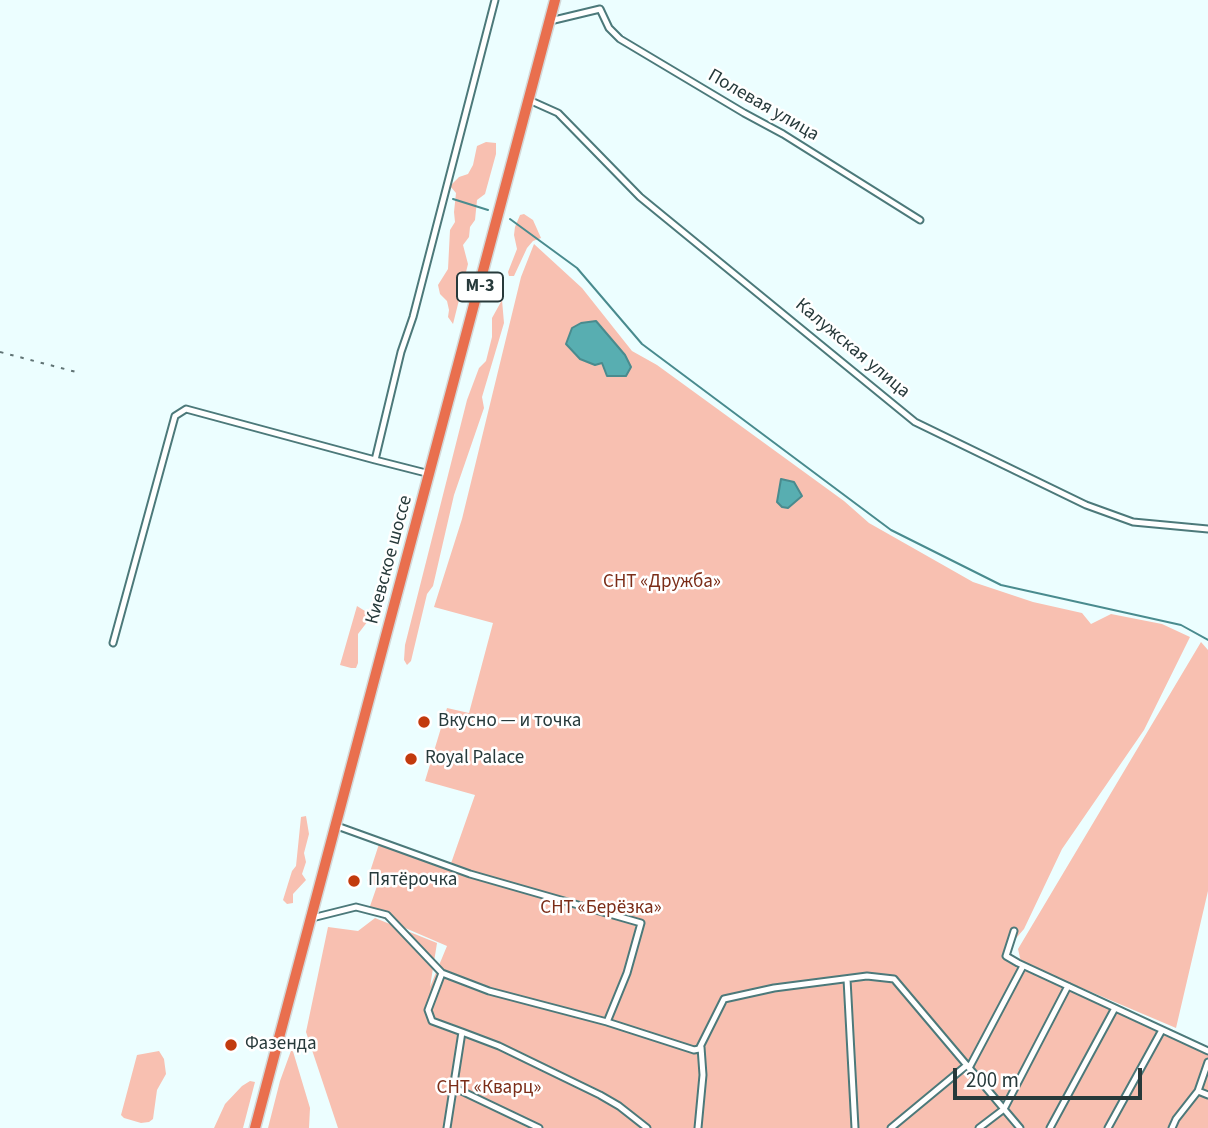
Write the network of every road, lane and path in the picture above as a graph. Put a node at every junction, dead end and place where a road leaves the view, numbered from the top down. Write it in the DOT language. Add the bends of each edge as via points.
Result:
graph roads {
  1 [pos="495,0"];
  2 [pos="555,0"];
  3 [pos="550,21"];
  4 [pos="529,100"];
  5 [pos="920,220"];
  6 [pos="375,460"];
  7 [pos="430,474"];
  8 [pos="1208,529"];
  9 [pos="113,643"];
  10 [pos="337,826"];
  11 [pos="312,918"];
  12 [pos="1014,932"];
  13 [pos="1023,966"];
  14 [pos="442,973"];
  15 [pos="847,979"];
  16 [pos="1068,986"];
  17 [pos="1115,1008"];
  18 [pos="607,1023"];
  19 [pos="1162,1030"];
  20 [pos="462,1032"];
  21 [pos="701,1044"];
  22 [pos="1208,1051"];
  23 [pos="1208,1062"];
  24 [pos="968,1067"];
  25 [pos="453,1087"];
  26 [pos="1198,1091"];
  27 [pos="1208,1095"];
  28 [pos="1004,1109"];
  29 [pos="256,1128"];
  30 [pos="447,1128"];
  31 [pos="539,1128"];
  32 [pos="647,1128"];
  33 [pos="698,1128"];
  34 [pos="855,1128"];
  35 [pos="891,1128"];
  36 [pos="979,1128"];
  37 [pos="1020,1128"];
  38 [pos="1050,1128"];
  39 [pos="1108,1128"];
  40 [pos="1172,1128"];
  1 -- 6 [label="street"];
  2 -- 3 [label="highway, Киевское шоссе / М-3"];
  3 -- 4 [label="highway, Киевское шоссе / М-3"];
  3 -- 5 [label="street, Полевая улица" via="600,9 620,38"];
  4 -- 7 [label="highway, Киевское шоссе / М-3"];
  4 -- 8 [label="street, Калужская улица" via="558,113 640,197 915,422 1086,505 1133,522"];
  6 -- 7 [label="street"];
  6 -- 9 [label="street" via="186,409 176,415"];
  7 -- 10 [label="highway, Киевское шоссе / М-3"];
  10 -- 11 [label="highway, Киевское шоссе / М-3"];
  10 -- 18 [label="street" via="470,874 641,923"];
  11 -- 14 [label="street" via="356,907 387,915"];
  11 -- 29 [label="highway, Киевское шоссе / М-3"];
  12 -- 13 [label="street" via="1006,956"];
  13 -- 16 [label="street"];
  13 -- 24 [label="street"];
  14 -- 18 [label="street"];
  14 -- 20 [label="street" via="428,1010 432,1021"];
  15 -- 21 [label="street" via="724,999"];
  15 -- 24 [label="street" via="894,979"];
  15 -- 34 [label="street"];
  16 -- 17 [label="street"];
  16 -- 28 [label="street"];
  17 -- 19 [label="street"];
  17 -- 38 [label="street"];
  18 -- 21 [label="street" via="694,1050"];
  19 -- 22 [label="street"];
  19 -- 39 [label="street"];
  20 -- 25 [label="street"];
  20 -- 32 [label="street" via="600,1095"];
  21 -- 33 [label="street"];
  23 -- 26 [label="street"];
  24 -- 28 [label="street"];
  24 -- 35 [label="street"];
  25 -- 30 [label="street"];
  25 -- 31 [label="street"];
  26 -- 27 [label="street"];
  26 -- 40 [label="street"];
  28 -- 36 [label="street"];
  28 -- 37 [label="street"];
}
